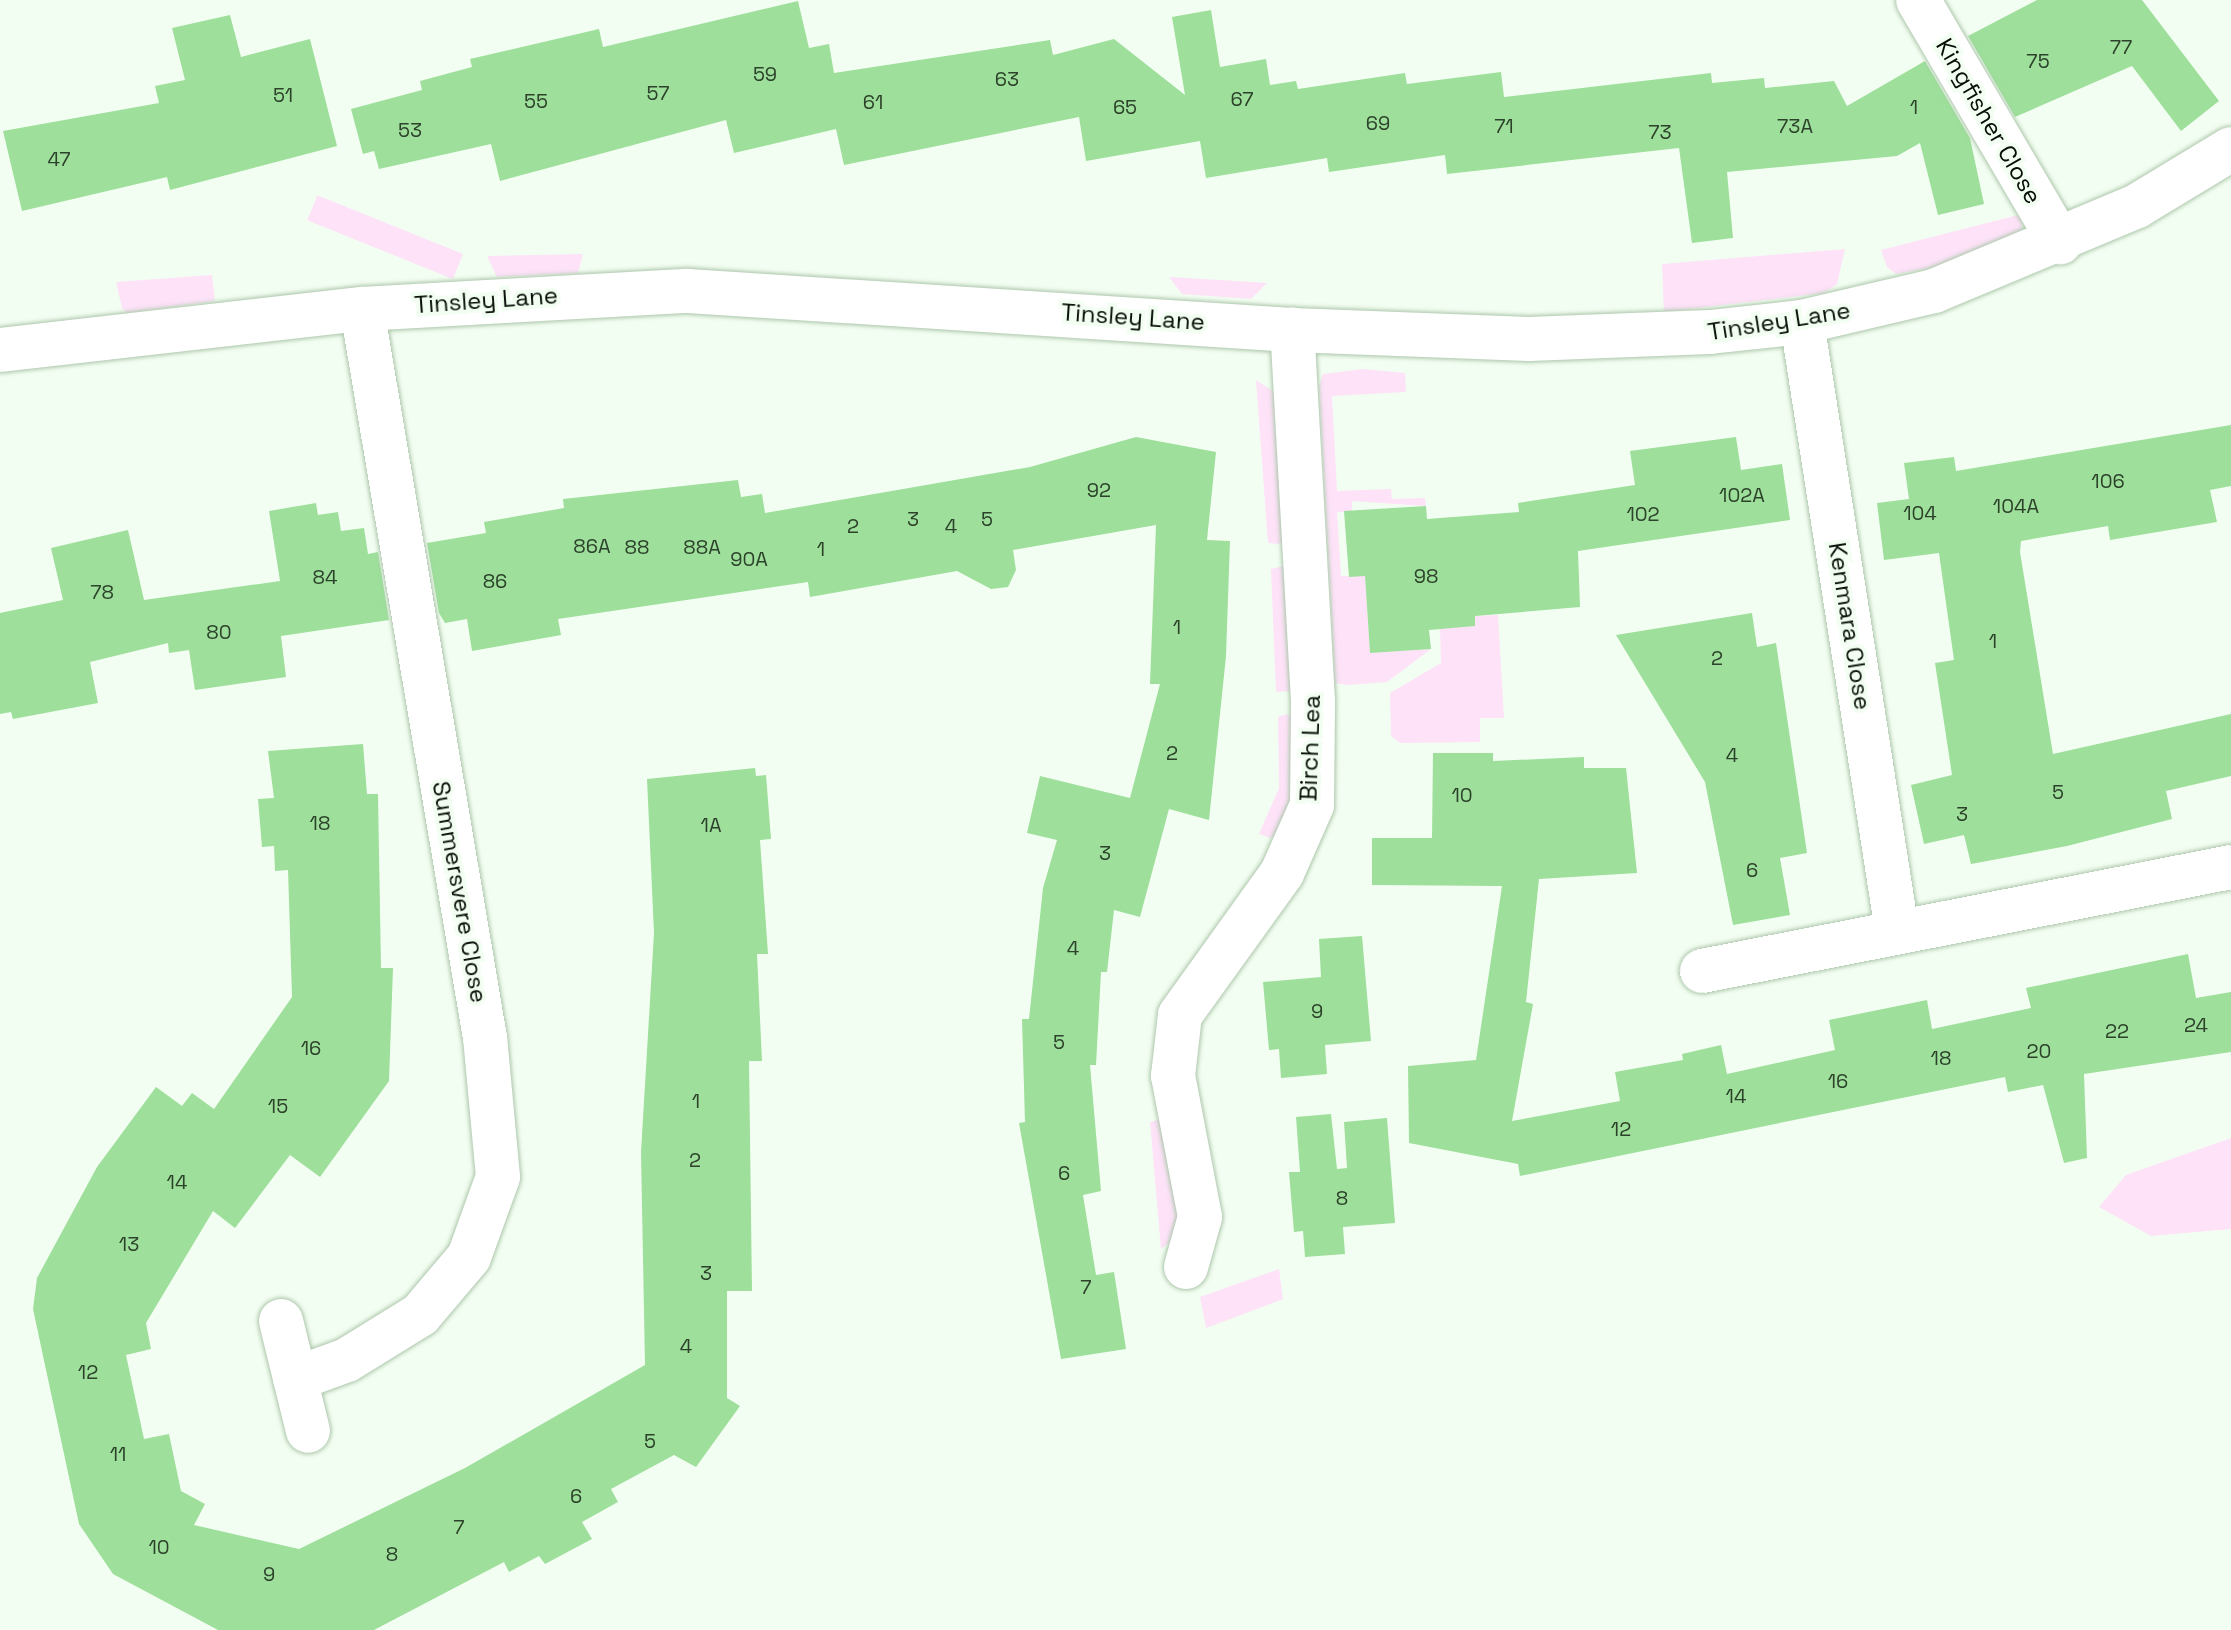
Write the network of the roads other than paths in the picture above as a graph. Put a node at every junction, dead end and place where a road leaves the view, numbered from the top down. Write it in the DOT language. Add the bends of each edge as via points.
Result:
graph roads {
  1 [pos="1918,0"];
  2 [pos="2231,149"];
  3 [pos="2060,242"];
  4 [pos="362,309"];
  5 [pos="1802,322"];
  6 [pos="1292,330"];
  7 [pos="0,350"];
  8 [pos="2231,867"];
  9 [pos="1897,931"];
  10 [pos="1702,971"];
  11 [pos="1186,1267"];
  12 [pos="281,1321"];
  13 [pos="295,1379"];
  14 [pos="308,1431"];
  1 -- 3 [label="street, Kingfisher Close"];
  2 -- 3 [label="street, Tinsley Lane"];
  3 -- 5 [label="street, Tinsley Lane" via="1934,291"];
  4 -- 6 [label="street, Tinsley Lane" via="688,291"];
  4 -- 7 [label="street, Tinsley Lane"];
  4 -- 13 [label="street, Summersvere Close" via="485,1038 498,1177 469,1257 429,1306 347,1360"];
  5 -- 6 [label="street, Tinsley Lane" via="1615,338"];
  5 -- 9 [label="street, Kenmara Close"];
  6 -- 11 [label="street, Birch Lea" via="1314,713 1312,805 1282,873 1180,1015 1173,1076 1200,1217"];
  8 -- 9 [label="street"];
  9 -- 10 [label="street"];
  12 -- 13 [label="street"];
  13 -- 14 [label="street"];
}
